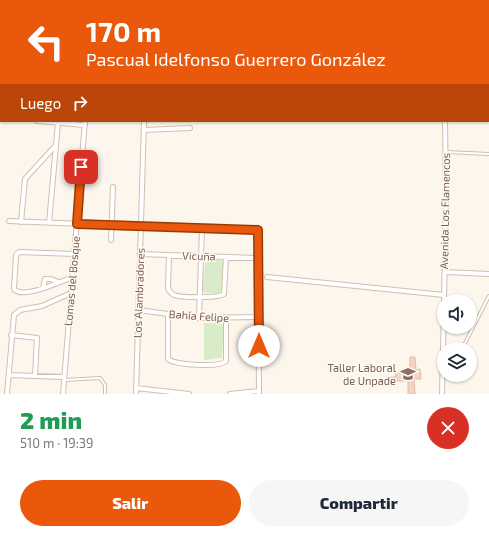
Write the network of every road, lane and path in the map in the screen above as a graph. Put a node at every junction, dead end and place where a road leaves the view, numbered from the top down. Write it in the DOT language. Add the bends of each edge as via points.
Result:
graph roads {
  1 [pos="58,122"];
  2 [pos="144,122"];
  3 [pos="445,122"];
  4 [pos="85,123"];
  5 [pos="190,128"];
  6 [pos="144,130"];
  7 [pos="56,144"];
  8 [pos="446,152"];
  9 [pos="489,154"];
  10 [pos="113,187"];
  11 [pos="9,221"];
  12 [pos="21,222"];
  13 [pos="49,223"];
  14 [pos="77,224"];
  15 [pos="111,226"];
  16 [pos="141,227"];
  17 [pos="202,229"];
  18 [pos="111,240"];
  19 [pos="75,254"];
  20 [pos="140,254"];
  21 [pos="170,255"];
  22 [pos="201,256"];
  23 [pos="226,257"];
  24 [pos="258,258"];
  25 [pos="445,272"];
  26 [pos="489,274"];
  27 [pos="73,277"];
  28 [pos="267,277"];
  29 [pos="58,282"];
  30 [pos="43,288"];
  31 [pos="71,293"];
  32 [pos="444,294"];
  33 [pos="489,296"];
  34 [pos="200,297"];
  35 [pos="138,310"];
  36 [pos="168,315"];
  37 [pos="259,317"];
  38 [pos="199,318"];
  39 [pos="226,319"];
  40 [pos="11,336"];
  41 [pos="466,342"];
  42 [pos="9,375"];
  43 [pos="35,376"];
  44 [pos="64,378"];
  45 [pos="442,382"];
  46 [pos="136,388"];
  47 [pos="259,392"];
  48 [pos="169,393"];
  49 [pos="7,394"];
  50 [pos="63,394"];
  51 [pos="105,394"];
  52 [pos="136,394"];
  53 [pos="189,394"];
  54 [pos="230,394"];
  55 [pos="442,394"];
  1 -- 4 [label="street"];
  1 -- 7 [label="street"];
  2 -- 6 [label="street, Los Alambradores"];
  3 -- 8 [label="street, Avenida Los Flamencos"];
  4 -- 14 [label="street, Lomas del Bosque"];
  5 -- 6 [label="street"];
  6 -- 16 [label="street, Los Alambradores"];
  7 -- 12 [label="street" via="25,179"];
  7 -- 13 [label="street"];
  8 -- 9 [label="lane"];
  8 -- 25 [label="street, Avenida Los Flamencos"];
  10 -- 15 [label="street"];
  11 -- 12 [label="street"];
  12 -- 13 [label="street"];
  13 -- 14 [label="street"];
  14 -- 15 [label="street"];
  14 -- 19 [label="street, Lomas del Bosque"];
  15 -- 16 [label="street"];
  15 -- 18 [label="street"];
  16 -- 17 [label="street"];
  16 -- 20 [label="street, Los Alambradores"];
  17 -- 22 [label="street"];
  17 -- 24 [label="street" via="258,230"];
  19 -- 27 [label="street, Lomas del Bosque"];
  19 -- 30 [label="street" via="21,251 16,255 14,289 28,293"];
  20 -- 21 [label="street, Vicuña"];
  20 -- 35 [label="street, Los Alambradores"];
  21 -- 22 [label="street, Vicuña"];
  21 -- 34 [label="street" via="170,292 175,295"];
  22 -- 23 [label="street, Vicuña"];
  22 -- 34 [label="street"];
  23 -- 24 [label="street, Vicuña"];
  23 -- 34 [label="street" via="224,294"];
  24 -- 37 [label="street"];
  25 -- 26 [label="street"];
  25 -- 32 [label="street, Avenida Los Flamencos"];
  27 -- 29 [label="street"];
  27 -- 31 [label="street, Lomas del Bosque"];
  28 -- 32 [label="street"];
  29 -- 30 [label="street"];
  29 -- 30 [label="street" via="45,279"];
  31 -- 40 [label="street" via="42,306 18,311 12,319"];
  31 -- 44 [label="street, Lomas del Bosque"];
  33 -- 41 [label="lane"];
  34 -- 38 [label="street"];
  35 -- 36 [label="street, Bahía Felipe"];
  35 -- 46 [label="street, Los Alambradores"];
  36 -- 38 [label="street, Bahía Felipe"];
  36 -- 39 [label="street" via="168,357 173,362 199,365 222,364 228,358"];
  37 -- 39 [label="street, Bahía Felipe"];
  37 -- 47 [label="street"];
  38 -- 39 [label="street, Bahía Felipe"];
  40 -- 42 [label="street"];
  40 -- 43 [label="street" via="37,338"];
  42 -- 43 [label="street"];
  42 -- 49 [label="street"];
  43 -- 44 [label="street"];
  44 -- 50 [label="street, Lomas del Bosque"];
  44 -- 51 [label="lane" via="100,378"];
  45 -- 55 [label="street, Avenida Los Flamencos"];
  46 -- 48 [label="street"];
  46 -- 52 [label="street, Los Alambradores"];
  47 -- 54 [label="street"];
  48 -- 53 [label="street"];
}
